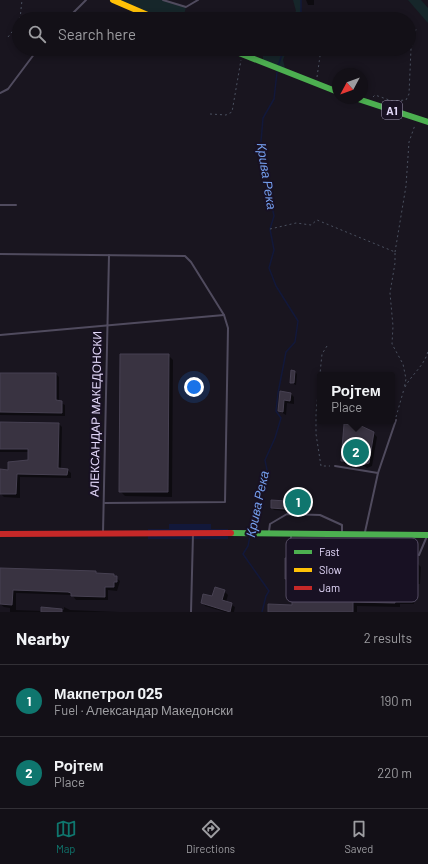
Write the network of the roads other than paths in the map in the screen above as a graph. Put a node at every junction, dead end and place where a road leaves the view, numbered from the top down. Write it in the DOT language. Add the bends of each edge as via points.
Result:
graph roads {
  1 [pos="86,0"];
  2 [pos="113,0"];
  3 [pos="163,0"];
  4 [pos="198,0"];
  5 [pos="74,12"];
  6 [pos="141,12"];
  7 [pos="33,56"];
  8 [pos="246,56"];
  9 [pos="332,90"];
  10 [pos="0,93"];
  11 [pos="368,103"];
  12 [pos="428,122"];
  13 [pos="0,205"];
  14 [pos="16,205"];
  15 [pos="0,254"];
  16 [pos="109,255"];
  17 [pos="224,315"];
  18 [pos="107,325"];
  19 [pos="0,335"];
  20 [pos="396,420"];
  21 [pos="395,423"];
  22 [pos="395,424"];
  23 [pos="335,466"];
  24 [pos="378,473"];
  25 [pos="105,503"];
  26 [pos="103,533"];
  27 [pos="193,533"];
  28 [pos="269,533"];
  29 [pos="290,533"];
  30 [pos="342,533"];
  31 [pos="0,534"];
  32 [pos="364,534"];
  33 [pos="428,535"];
  34 [pos="290,538"];
  35 [pos="419,555"];
  36 [pos="191,612"];
  1 -- 5 [label="lane"];
  2 -- 6 [label="main road"];
  3 -- 4 [label="lane" via="186,7"];
  7 -- 10 [label="lane" via="8,89"];
  8 -- 9 [label="main road"];
  11 -- 12 [label="main road, A1"];
  13 -- 14 [label="lane"];
  15 -- 16 [label="lane, АЛЕКСАНДАР МАКЕДОНСКИ"];
  16 -- 17 [label="lane, АЛЕКСАНДАР МАКЕДОНСКИ" via="185,256"];
  16 -- 18 [label="lane, АЛЕКСАНДАР МАКЕДОНСКИ"];
  17 -- 18 [label="lane, АЛЕКСАНДАР МАКЕДОНСКИ"];
  17 -- 25 [label="lane, АЛЕКСАНДАР МАКЕДОНСКИ" via="228,328 225,502"];
  18 -- 19 [label="lane, АЛЕКСАНДАР МАКЕДОНСКИ"];
  18 -- 25 [label="lane, АЛЕКСАНДАР МАКЕДОНСКИ"];
  20 -- 21 [label="lane"];
  22 -- 24 [label="lane"];
  23 -- 24 [label="lane"];
  24 -- 32 [label="lane"];
  25 -- 26 [label="lane, АЛЕКСАНДАР МАКЕДОНСКИ"];
  26 -- 27 [label="main road"];
  26 -- 31 [label="main road"];
  27 -- 28 [label="main road"];
  27 -- 36 [label="lane"];
  28 -- 29 [label="main road"];
  28 -- 30 [label="lane" via="270,524 287,514 320,515 342,525"];
  29 -- 30 [label="main road"];
  29 -- 34 [label="lane"];
  30 -- 32 [label="main road"];
  32 -- 33 [label="main road"];
  33 -- 35 [label="lane"];
}
